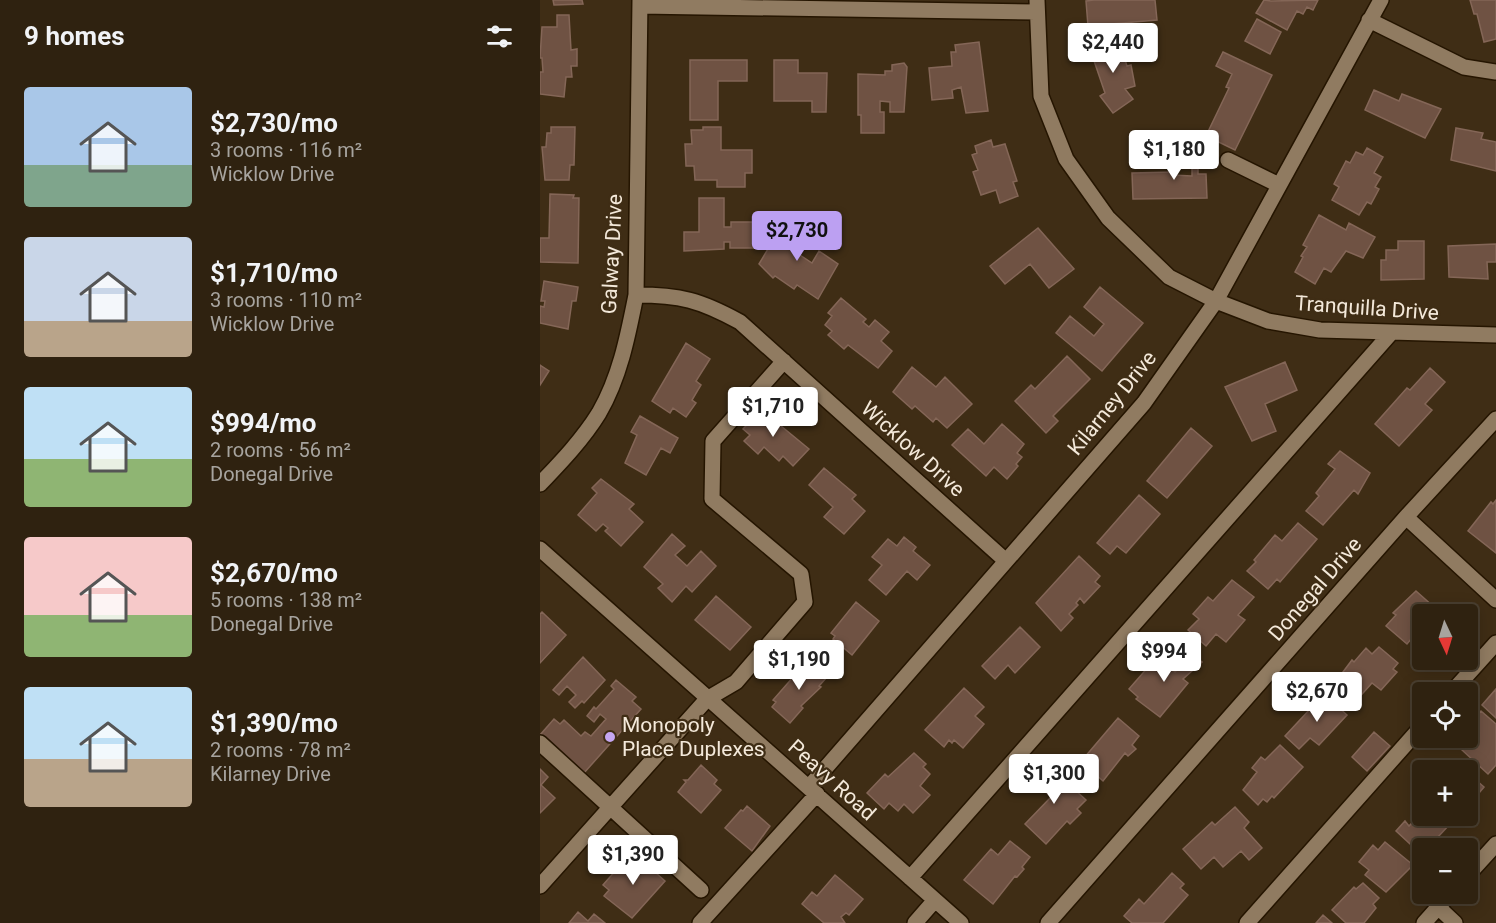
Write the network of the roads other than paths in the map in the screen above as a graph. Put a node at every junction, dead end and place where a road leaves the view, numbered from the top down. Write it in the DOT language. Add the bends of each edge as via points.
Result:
graph roads {
  1 [pos="1382,0"];
  2 [pos="640,3"];
  3 [pos="1037,6"];
  4 [pos="1370,20"];
  5 [pos="1496,72"];
  6 [pos="1228,160"];
  7 [pos="1279,185"];
  8 [pos="636,295"];
  9 [pos="1216,301"];
  10 [pos="1391,333"];
  11 [pos="1496,335"];
  12 [pos="784,362"];
  13 [pos="1496,419"];
  14 [pos="540,484"];
  15 [pos="1406,517"];
  16 [pos="540,549"];
  17 [pos="1006,561"];
  18 [pos="1496,600"];
  19 [pos="1496,643"];
  20 [pos="1461,682"];
  21 [pos="707,699"];
  22 [pos="1412,737"];
  23 [pos="540,743"];
  24 [pos="813,790"];
  25 [pos="611,808"];
  26 [pos="1496,844"];
  27 [pos="1478,864"];
  28 [pos="910,878"];
  29 [pos="540,886"];
  30 [pos="701,890"];
  31 [pos="935,900"];
  32 [pos="1441,904"];
  33 [pos="1438,907"];
  34 [pos="700,923"];
  35 [pos="915,923"];
  36 [pos="961,923"];
  37 [pos="1048,923"];
  38 [pos="1247,923"];
  39 [pos="1424,923"];
  40 [pos="1455,923"];
  1 -- 4 [label="street, Kilarney Drive"];
  2 -- 3 [label="street"];
  2 -- 8 [label="street, Galway Drive"];
  3 -- 9 [label="street, Tranquilla Drive" via="1041,96 1066,159 1115,226 1169,277"];
  4 -- 5 [label="street" via="1464,67"];
  4 -- 7 [label="street, Kilarney Drive"];
  6 -- 7 [label="street"];
  7 -- 9 [label="street, Kilarney Drive"];
  8 -- 12 [label="street, Wicklow Drive" via="672,295 708,304 740,322"];
  8 -- 14 [label="street, Galway Drive" via="627,341 599,413"];
  9 -- 10 [label="street, Tranquilla Drive" via="1268,321 1320,330"];
  9 -- 17 [label="street, Kilarney Drive" via="1144,403"];
  10 -- 11 [label="street, Tranquilla Drive"];
  10 -- 28 [label="street"];
  12 -- 17 [label="street, Wicklow Drive"];
  12 -- 21 [label="street" via="713,441 712,499 801,574 805,602 736,682"];
  13 -- 15 [label="street, Donegal Drive"];
  15 -- 18 [label="street"];
  15 -- 37 [label="street, Donegal Drive"];
  16 -- 21 [label="street, Peavy Road"];
  17 -- 24 [label="street, Kilarney Drive"];
  19 -- 20 [label="street"];
  21 -- 24 [label="street, Peavy Road"];
  21 -- 25 [label="street"];
  22 -- 38 [label="street"];
  23 -- 25 [label="street"];
  24 -- 28 [label="street, Peavy Road"];
  24 -- 34 [label="street, Kilarney Drive"];
  25 -- 29 [label="street"];
  25 -- 30 [label="street"];
  26 -- 27 [label="street"];
  28 -- 31 [label="street, Peavy Road"];
  31 -- 35 [label="street"];
  31 -- 36 [label="street, Peavy Road"];
  32 -- 33 [label="street"];
  33 -- 39 [label="street"];
  33 -- 40 [label="street"];
}
